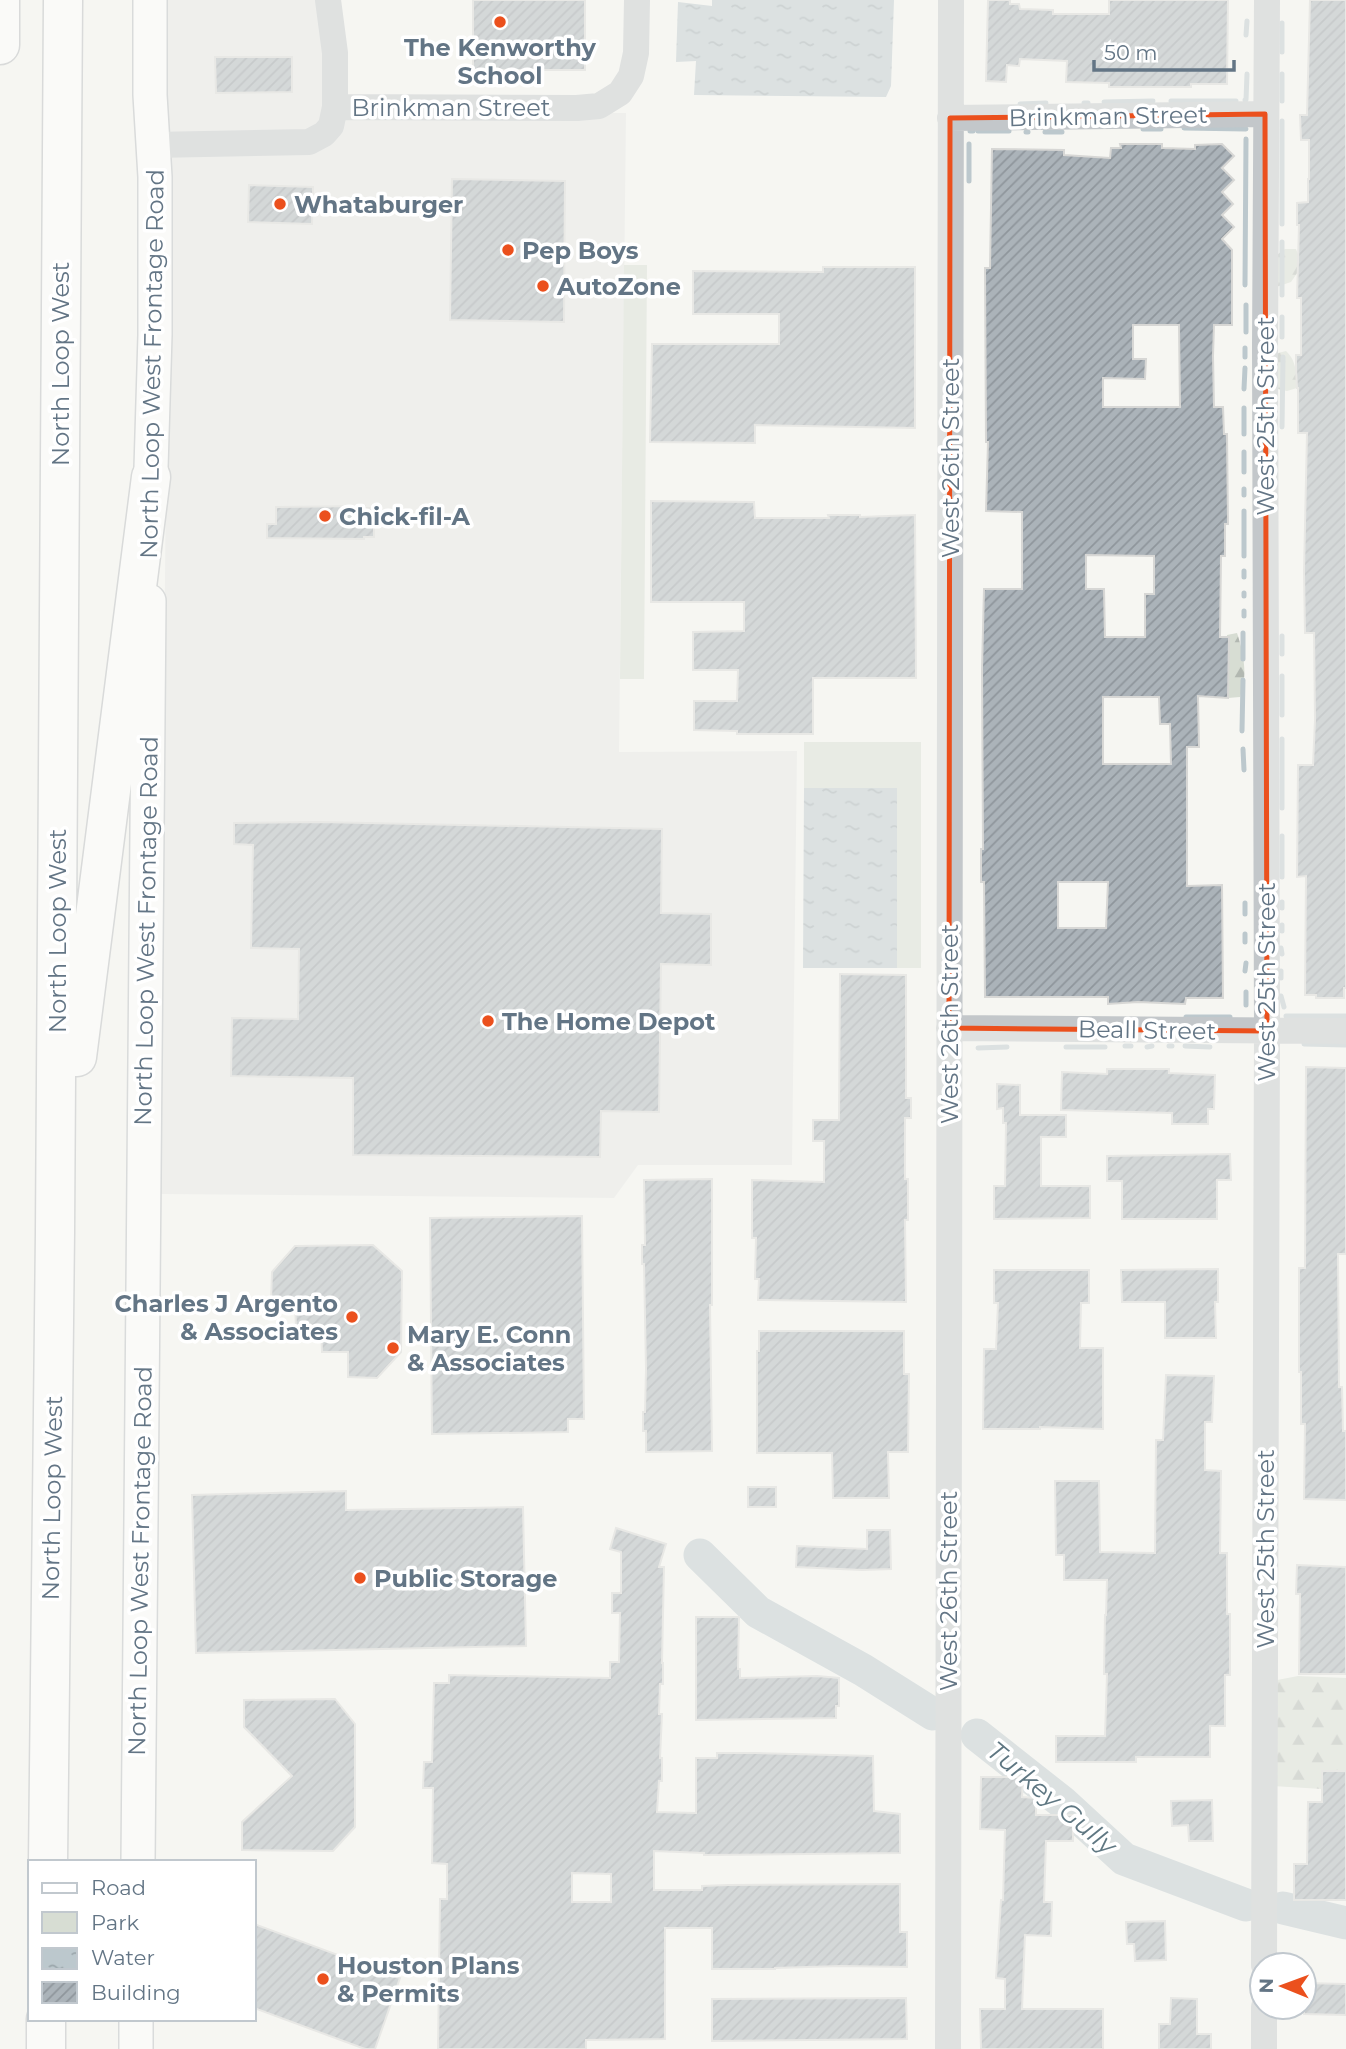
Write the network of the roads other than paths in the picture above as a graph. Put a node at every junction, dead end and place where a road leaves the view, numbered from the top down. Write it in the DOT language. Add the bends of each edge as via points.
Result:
graph roads {
  1 [pos="1,0"];
  2 [pos="63,0"];
  3 [pos="150,0"];
  4 [pos="328,0"];
  5 [pos="637,0"];
  6 [pos="951,0"];
  7 [pos="1267,0"];
  8 [pos="0,45"];
  9 [pos="335,107"];
  10 [pos="1265,114"];
  11 [pos="950,118"];
  12 [pos="153,145"];
  13 [pos="151,477"];
  14 [pos="949,1028"];
  15 [pos="1267,1031"];
  16 [pos="1346,1031"];
  17 [pos="55,1232"];
  18 [pos="48,1860"];
  19 [pos="138,1860"];
  20 [pos="1264,1951"];
  21 [pos="46,2021"];
  22 [pos="136,2021"];
  23 [pos="1264,2021"];
  24 [pos="46,2049"];
  25 [pos="136,2049"];
  26 [pos="948,2049"];
  27 [pos="1264,2049"];
  1 -- 8 [label="highway"];
  2 -- 17 [label="highway, North Loop West"];
  3 -- 12 [label="main road, North Loop West Frontage Road"];
  4 -- 9 [label="street" via="335,53"];
  5 -- 9 [label="street, Brinkman Street" via="631,76 620,93 600,106"];
  6 -- 11 [label="street, West 26th Street"];
  7 -- 10 [label="street, West 25th Street"];
  9 -- 12 [label="street, Brinkman Street" via="331,126 309,142"];
  10 -- 11 [label="street, Brinkman Street"];
  10 -- 15 [label="street, West 25th Street"];
  11 -- 14 [label="street, West 26th Street"];
  12 -- 13 [label="main road, North Loop West Frontage Road"];
  13 -- 17 [label="highway"];
  13 -- 19 [label="main road, North Loop West Frontage Road"];
  14 -- 15 [label="street, Beall Street"];
  14 -- 26 [label="street, West 26th Street"];
  15 -- 16 [label="street, Beall Street"];
  15 -- 20 [label="street, West 25th Street"];
  17 -- 18 [label="highway, North Loop West"];
  21 -- 24 [label="highway"];
  22 -- 25 [label="main road"];
  23 -- 27 [label="street"];
}
